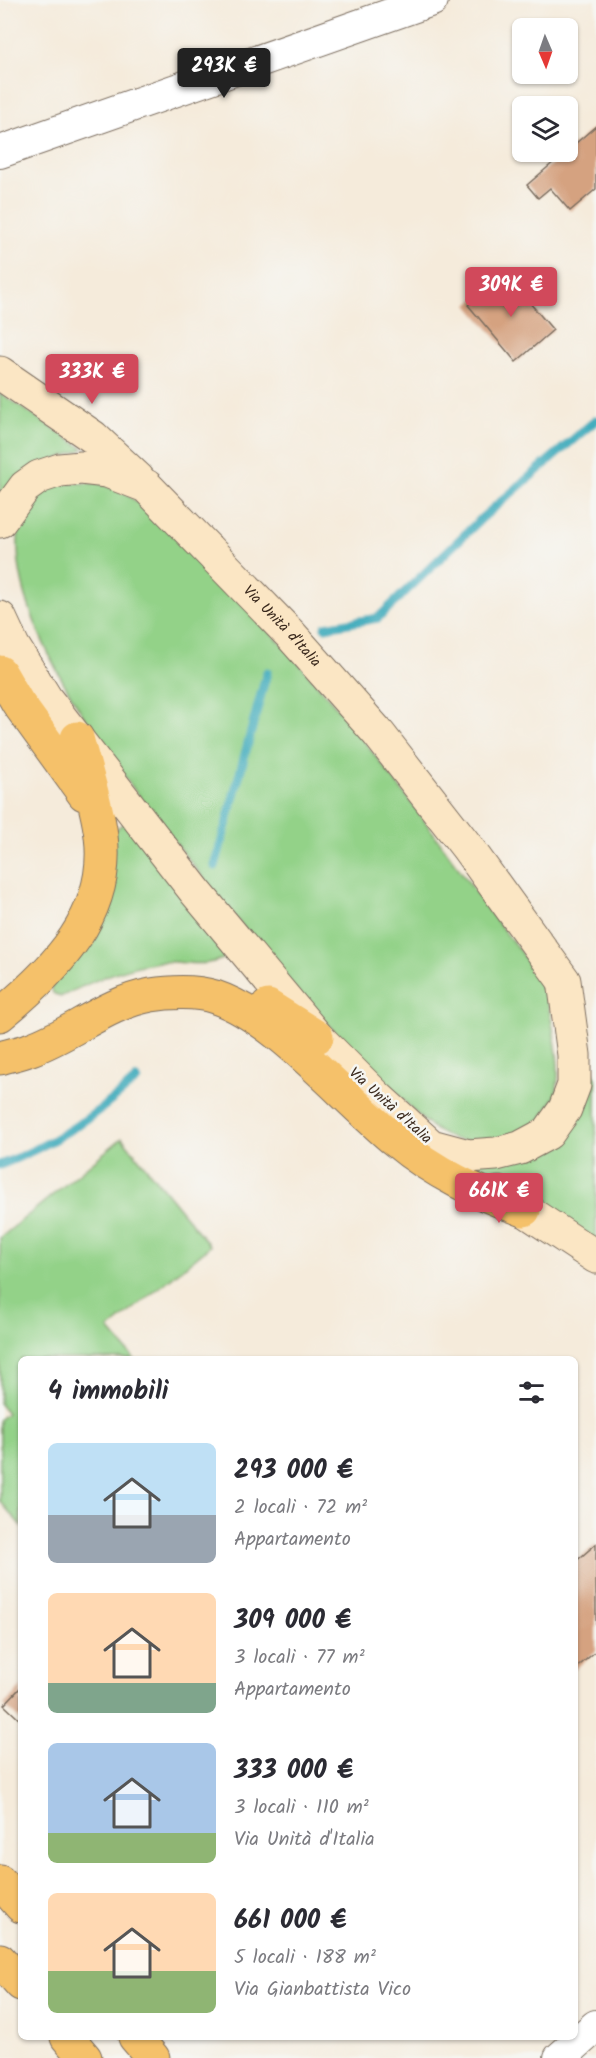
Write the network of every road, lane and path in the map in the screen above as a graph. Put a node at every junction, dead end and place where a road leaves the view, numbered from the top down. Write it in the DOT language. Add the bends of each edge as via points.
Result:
graph roads {
  1 [pos="432,0"];
  2 [pos="0,152"];
  3 [pos="0,373"];
  4 [pos="146,486"];
  5 [pos="0,521"];
  6 [pos="0,618"];
  7 [pos="0,672"];
  8 [pos="76,738"];
  9 [pos="96,811"];
  10 [pos="564,981"];
  11 [pos="0,1015"];
  12 [pos="596,1032"];
  13 [pos="317,1037"];
  14 [pos="0,1042"];
  15 [pos="0,1058"];
  16 [pos="431,1146"];
  17 [pos="524,1210"];
  18 [pos="596,1257"];
  19 [pos="0,1882"];
  20 [pos="18,1903"];
  21 [pos="0,1960"];
  22 [pos="18,1981"];
  23 [pos="596,2026"];
  24 [pos="70,2040"];
  25 [pos="138,2040"];
  26 [pos="85,2058"];
  27 [pos="153,2058"];
  28 [pos="560,2058"];
  1 -- 2 [label="street"];
  3 -- 4 [label="main road, Via Unità d'Italia" via="93,437"];
  4 -- 5 [label="main road, Via Unità d'Italia" via="107,471 60,470 24,486"];
  4 -- 10 [label="main road, Via Unità d'Italia" via="290,634 378,733"];
  6 -- 8 [label="main road, Via Unità d'Italia" via="46,699"];
  7 -- 9 [label="highway"];
  8 -- 9 [label="highway"];
  8 -- 13 [label="main road, Via Unità d'Italia" via="195,891"];
  9 -- 11 [label="highway" via="101,838 101,884 90,911 59,962"];
  10 -- 12 [label="main road"];
  10 -- 16 [label="main road, Via Unità d'Italia" via="574,1085 565,1109 548,1133 520,1148 496,1154 468,1156"];
  13 -- 14 [label="highway" via="228,980 184,970 120,981"];
  13 -- 16 [label="main road, Via Unità d'Italia"];
  15 -- 17 [label="highway" via="32,1049 124,1002 153,995 213,996 267,1027 396,1142 442,1174 479,1194"];
  16 -- 17 [label="main road"];
  17 -- 18 [label="main road"];
  19 -- 20 [label="highway"];
  21 -- 22 [label="highway"];
  23 -- 28 [label="street"];
  24 -- 26 [label="highway"];
  25 -- 27 [label="highway"];
}
